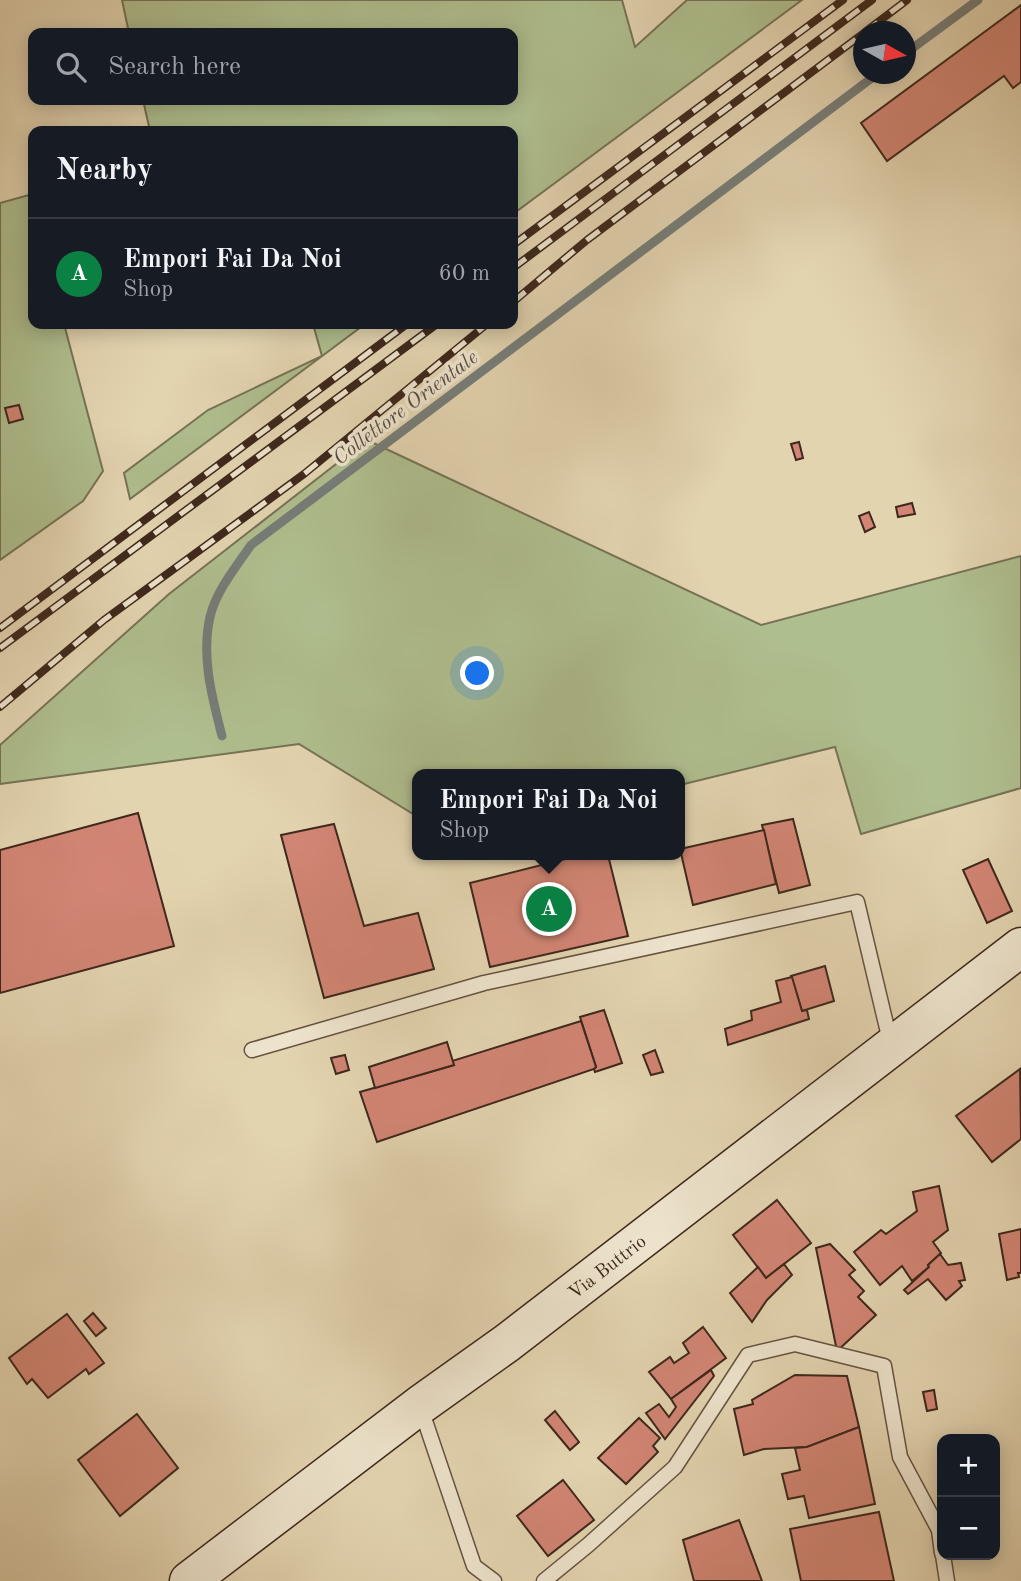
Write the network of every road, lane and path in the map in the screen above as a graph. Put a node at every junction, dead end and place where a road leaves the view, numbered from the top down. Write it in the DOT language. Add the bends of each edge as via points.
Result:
graph roads {
  1 [pos="1021,947"];
  2 [pos="892,1046"];
  3 [pos="252,1050"];
  4 [pos="420,1405"];
  5 [pos="937,1526"];
  6 [pos="943,1560"];
  7 [pos="189,1581"];
  8 [pos="494,1581"];
  9 [pos="544,1581"];
  10 [pos="947,1581"];
  1 -- 2 [label="street, Via Buttrio"];
  2 -- 3 [label="lane" via="857,902 484,983"];
  2 -- 4 [label="street, Via Buttrio"];
  4 -- 7 [label="street, Via Buttrio"];
  4 -- 8 [label="lane" via="474,1566"];
  5 -- 9 [label="lane" via="900,1457 884,1366 794,1344 748,1355 675,1467"];
  6 -- 10 [label="lane"];
}
